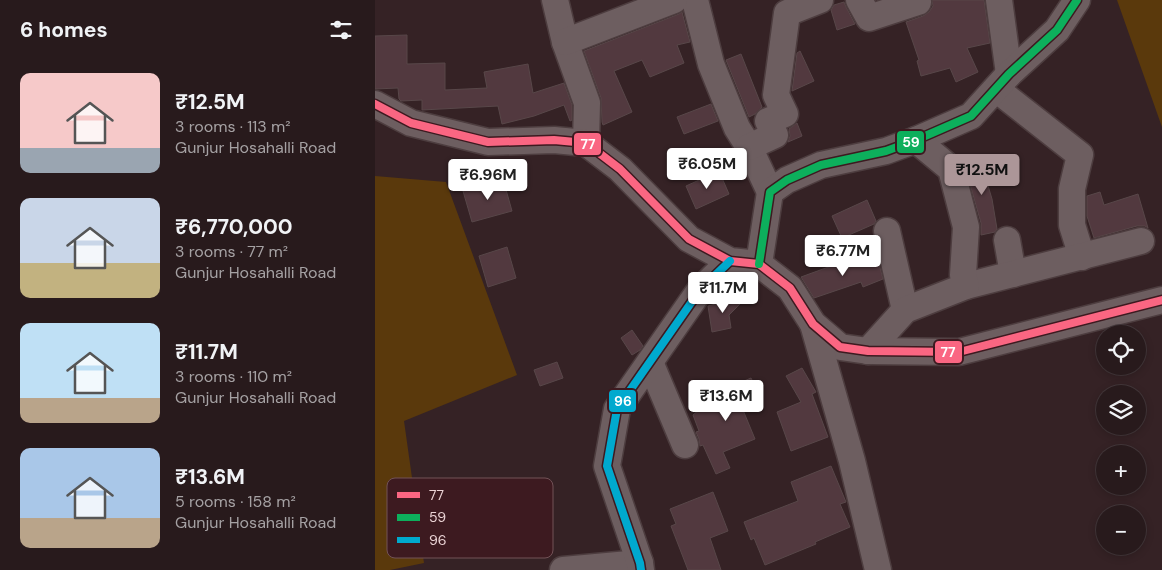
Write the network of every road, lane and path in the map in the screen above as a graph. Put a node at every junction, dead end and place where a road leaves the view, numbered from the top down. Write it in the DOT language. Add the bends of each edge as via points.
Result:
graph roads {
  1 [pos="555,0"];
  2 [pos="675,0"];
  3 [pos="695,0"];
  4 [pos="820,0"];
  5 [pos="859,0"];
  6 [pos="999,0"];
  7 [pos="1077,0"];
  8 [pos="918,2"];
  9 [pos="565,42"];
  10 [pos="1003,81"];
  11 [pos="375,104"];
  12 [pos="915,140"];
  13 [pos="587,143"];
  14 [pos="749,147"];
  15 [pos="770,192"];
  16 [pos="887,231"];
  17 [pos="1007,240"];
  18 [pos="1141,241"];
  19 [pos="1082,256"];
  20 [pos="730,261"];
  21 [pos="759,264"];
  22 [pos="1013,274"];
  23 [pos="966,286"];
  24 [pos="1162,300"];
  25 [pos="905,310"];
  26 [pos="813,324"];
  27 [pos="868,351"];
  28 [pos="650,362"];
  29 [pos="685,445"];
  30 [pos="640,567"];
  31 [pos="563,570"];
  32 [pos="878,570"];
  1 -- 9 [label="street"];
  2 -- 9 [label="street"];
  3 -- 14 [label="street" via="711,64 737,128"];
  4 -- 14 [label="street" via="787,13 776,95 785,114 768,121 775,135"];
  5 -- 8 [label="street" via="869,18"];
  6 -- 10 [label="street"];
  7 -- 10 [label="street" via="1057,30"];
  9 -- 13 [label="street" via="587,103"];
  10 -- 12 [label="street" via="971,116"];
  10 -- 19 [label="street" via="1080,155 1072,189 1072,226"];
  11 -- 13 [label="street" via="411,123 488,142 553,140"];
  12 -- 15 [label="street" via="886,151 821,165 787,180"];
  12 -- 23 [label="street" via="951,169 965,228 963,275"];
  13 -- 20 [label="street" via="620,169 689,239"];
  14 -- 15 [label="street"];
  15 -- 21 [label="street"];
  16 -- 25 [label="street"];
  17 -- 22 [label="street"];
  18 -- 19 [label="street"];
  19 -- 22 [label="street"];
  20 -- 21 [label="street"];
  20 -- 28 [label="street" via="701,290"];
  21 -- 26 [label="street" via="790,288"];
  22 -- 23 [label="street"];
  23 -- 25 [label="street"];
  24 -- 27 [label="street" via="959,352"];
  25 -- 27 [label="street"];
  26 -- 27 [label="street" via="840,347"];
  26 -- 32 [label="street" via="852,460"];
  28 -- 29 [label="street"];
  28 -- 30 [label="street" via="617,409 607,466"];
  30 -- 31 [label="street"];
}
